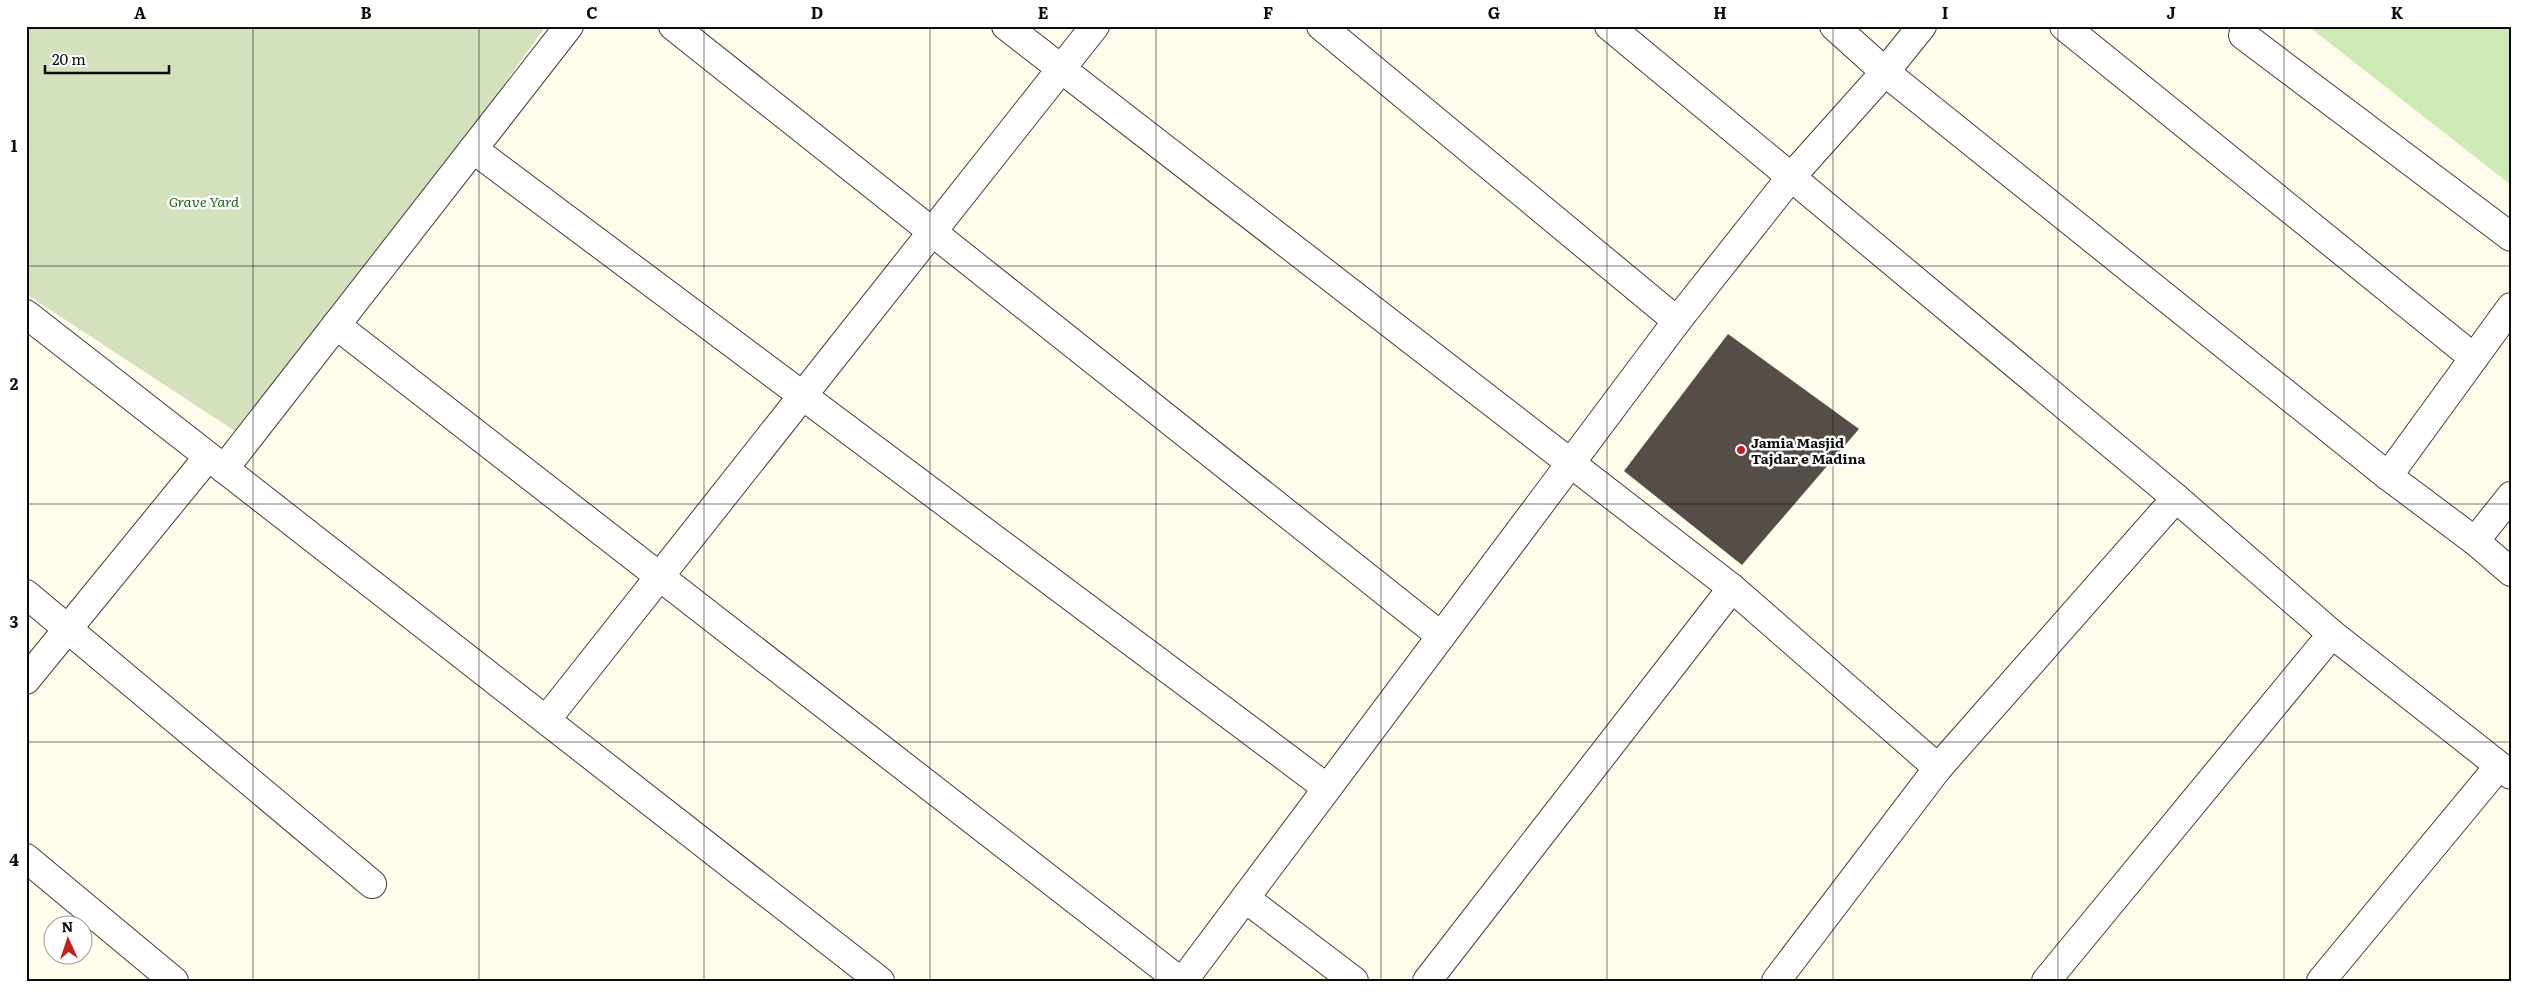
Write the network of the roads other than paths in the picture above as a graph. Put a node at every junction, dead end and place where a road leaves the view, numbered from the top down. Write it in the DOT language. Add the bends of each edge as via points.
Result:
graph roads {
  1 [pos="569,26"];
  2 [pos="673,26"];
  3 [pos="1006,26"];
  4 [pos="1095,26"];
  5 [pos="1321,26"];
  6 [pos="1609,26"];
  7 [pos="1834,26"];
  8 [pos="1922,26"];
  9 [pos="2064,26"];
  10 [pos="2242,29"];
  11 [pos="1061,69"];
  12 [pos="1886,72"];
  13 [pos="473,149"];
  14 [pos="1791,177"];
  15 [pos="932,232"];
  16 [pos="2511,237"];
  17 [pos="2511,307"];
  18 [pos="26,314"];
  19 [pos="1677,321"];
  20 [pos="336,325"];
  21 [pos="2474,358"];
  22 [pos="802,395"];
  23 [pos="216,463"];
  24 [pos="1571,463"];
  25 [pos="2388,476"];
  26 [pos="2511,496"];
  27 [pos="2176,498"];
  28 [pos="2475,541"];
  29 [pos="2511,572"];
  30 [pos="659,576"];
  31 [pos="1732,588"];
  32 [pos="26,594"];
  33 [pos="68,629"];
  34 [pos="2332,634"];
  35 [pos="1441,636"];
  36 [pos="26,680"];
  37 [pos="546,720"];
  38 [pos="1938,768"];
  39 [pos="2505,770"];
  40 [pos="1327,788"];
  41 [pos="26,858"];
  42 [pos="372,884"];
  43 [pos="1245,898"];
  44 [pos="174,981"];
  45 [pos="880,981"];
  46 [pos="1182,981"];
  47 [pos="1354,981"];
  48 [pos="1426,981"];
  49 [pos="1776,981"];
  50 [pos="2046,981"];
  51 [pos="2322,981"];
  1 -- 13 [label="street"];
  2 -- 15 [label="street"];
  3 -- 11 [label="street"];
  4 -- 11 [label="street"];
  5 -- 19 [label="street"];
  6 -- 14 [label="street"];
  7 -- 12 [label="street"];
  8 -- 12 [label="street"];
  9 -- 21 [label="street"];
  10 -- 16 [label="street"];
  11 -- 15 [label="street"];
  11 -- 24 [label="street"];
  12 -- 14 [label="street"];
  12 -- 25 [label="street"];
  13 -- 20 [label="street"];
  13 -- 22 [label="street"];
  14 -- 19 [label="street"];
  14 -- 27 [label="street"];
  15 -- 22 [label="street"];
  15 -- 35 [label="street"];
  17 -- 21 [label="street"];
  18 -- 23 [label="street"];
  19 -- 24 [label="street"];
  20 -- 23 [label="street"];
  20 -- 30 [label="street"];
  21 -- 25 [label="street"];
  22 -- 30 [label="street"];
  22 -- 40 [label="street"];
  23 -- 33 [label="street"];
  23 -- 37 [label="street"];
  24 -- 31 [label="street"];
  24 -- 35 [label="street"];
  25 -- 28 [label="street"];
  26 -- 28 [label="street"];
  27 -- 34 [label="street"];
  27 -- 38 [label="street"];
  28 -- 29 [label="street"];
  30 -- 37 [label="street"];
  30 -- 46 [label="street"];
  31 -- 38 [label="street"];
  31 -- 48 [label="street"];
  32 -- 33 [label="street"];
  33 -- 36 [label="street"];
  33 -- 42 [label="street"];
  34 -- 39 [label="street"];
  34 -- 50 [label="street"];
  35 -- 40 [label="street"];
  37 -- 45 [label="street"];
  38 -- 49 [label="street"];
  39 -- 51 [label="street"];
  40 -- 43 [label="street"];
  41 -- 44 [label="street"];
  43 -- 46 [label="street"];
  43 -- 47 [label="street"];
}
